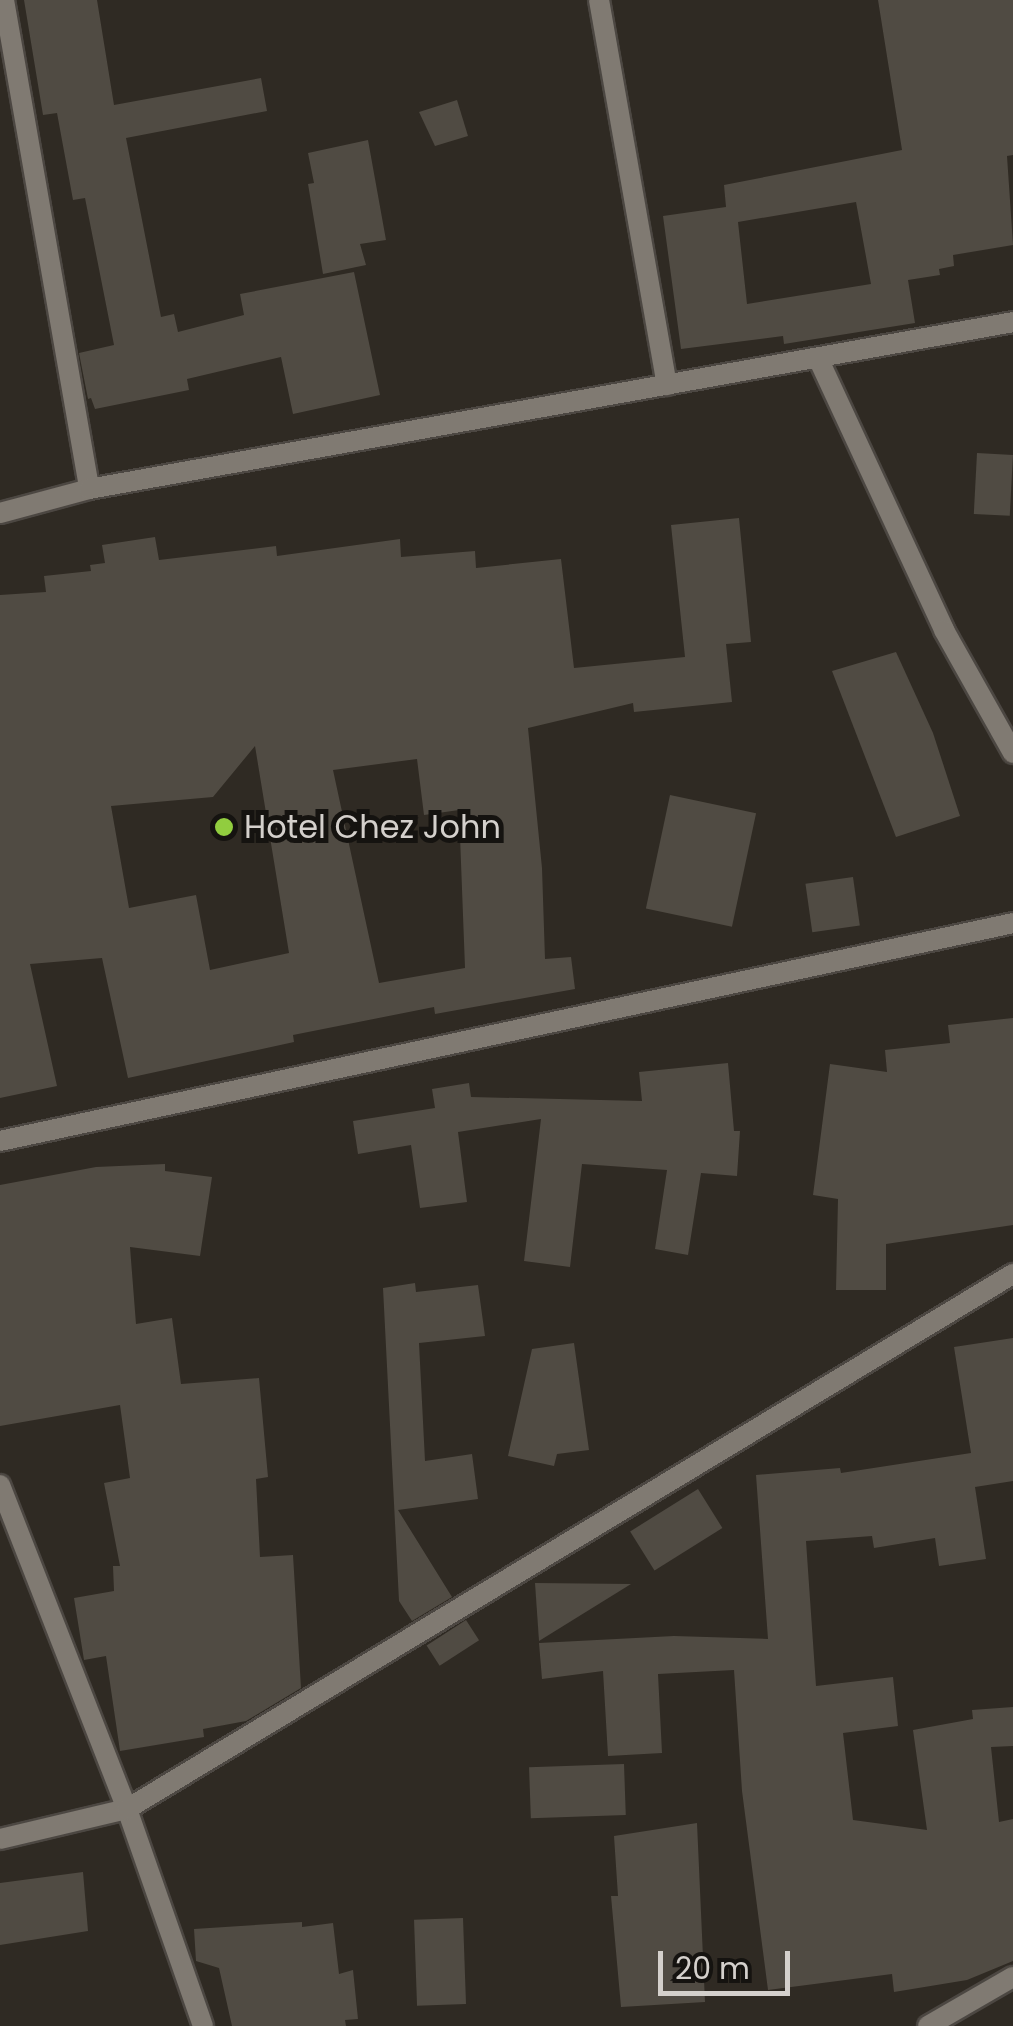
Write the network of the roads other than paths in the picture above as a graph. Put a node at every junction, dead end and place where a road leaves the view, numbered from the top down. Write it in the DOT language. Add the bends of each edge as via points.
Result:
graph roads {
  1 [pos="4,0"];
  2 [pos="599,0"];
  3 [pos="1013,322"];
  4 [pos="818,358"];
  5 [pos="667,385"];
  6 [pos="89,489"];
  7 [pos="0,513"];
  8 [pos="1013,753"];
  9 [pos="1013,922"];
  10 [pos="0,1142"];
  11 [pos="1013,1274"];
  12 [pos="0,1484"];
  13 [pos="127,1809"];
  14 [pos="0,1839"];
  15 [pos="1013,1977"];
  16 [pos="204,2026"];
  17 [pos="928,2026"];
  1 -- 6 [label="street"];
  2 -- 5 [label="street"];
  3 -- 4 [label="street"];
  4 -- 5 [label="street"];
  4 -- 8 [label="street" via="944,630"];
  5 -- 6 [label="street"];
  6 -- 7 [label="street"];
  9 -- 10 [label="street"];
  11 -- 13 [label="street"];
  12 -- 13 [label="street"];
  13 -- 14 [label="street"];
  13 -- 16 [label="street"];
  15 -- 17 [label="street"];
}
